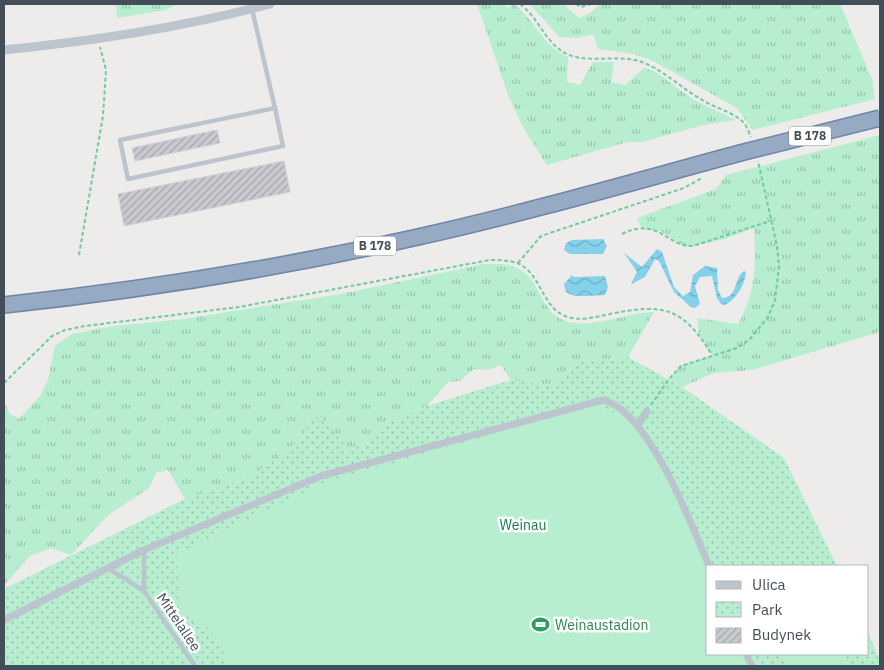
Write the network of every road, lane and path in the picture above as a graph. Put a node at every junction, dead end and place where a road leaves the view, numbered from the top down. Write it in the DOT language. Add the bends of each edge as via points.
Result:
graph roads {
  1 [pos="270,4"];
  2 [pos="520,4"];
  3 [pos="576,4"];
  4 [pos="591,4"];
  5 [pos="252,9"];
  6 [pos="99,40"];
  7 [pos="4,50"];
  8 [pos="275,108"];
  9 [pos="880,118"];
  10 [pos="753,142"];
  11 [pos="759,168"];
  12 [pos="707,175"];
  13 [pos="770,221"];
  14 [pos="622,234"];
  15 [pos="79,255"];
  16 [pos="518,264"];
  17 [pos="4,305"];
  18 [pos="712,355"];
  19 [pos="4,383"];
  20 [pos="647,411"];
  21 [pos="638,425"];
  22 [pos="144,550"];
  23 [pos="709,565"];
  24 [pos="108,568"];
  25 [pos="144,591"];
  26 [pos="4,620"];
  27 [pos="195,666"];
  1 -- 5 [label="street"];
  2 -- 10 [label="path" via="531,12 564,52 576,57 637,61 654,68 704,101 732,114 744,124"];
  3 -- 4 [label="path"];
  5 -- 6 [label="street"];
  5 -- 8 [label="lane"];
  6 -- 7 [label="street"];
  6 -- 15 [label="path" via="106,70 103,116"];
  8 -- 8 [label="lane" via="283,146 128,179 120,140"];
  9 -- 17 [label="highway, B 178, bridge" via="409,239 198,280"];
  11 -- 13 [label="path"];
  12 -- 16 [label="path" via="684,188 541,236"];
  13 -- 14 [label="path" via="686,247 651,229"];
  13 -- 18 [label="path" via="780,266 775,300 768,317 750,339 737,348"];
  16 -- 18 [label="path" via="534,277 552,307 567,317 591,318 634,309 660,309 686,321"];
  16 -- 19 [label="path" via="490,260 471,262 239,307 65,330 52,336"];
  18 -- 20 [label="path" via="681,366"];
  20 -- 21 [label="street"];
  21 -- 22 [label="street" via="613,402 603,400 321,476"];
  21 -- 23 [label="street" via="661,461"];
  22 -- 24 [label="street"];
  22 -- 25 [label="lane, Mittelallee"];
  24 -- 25 [label="lane, Mittelallee"];
  24 -- 26 [label="street"];
  25 -- 27 [label="lane, Mittelallee"];
}
